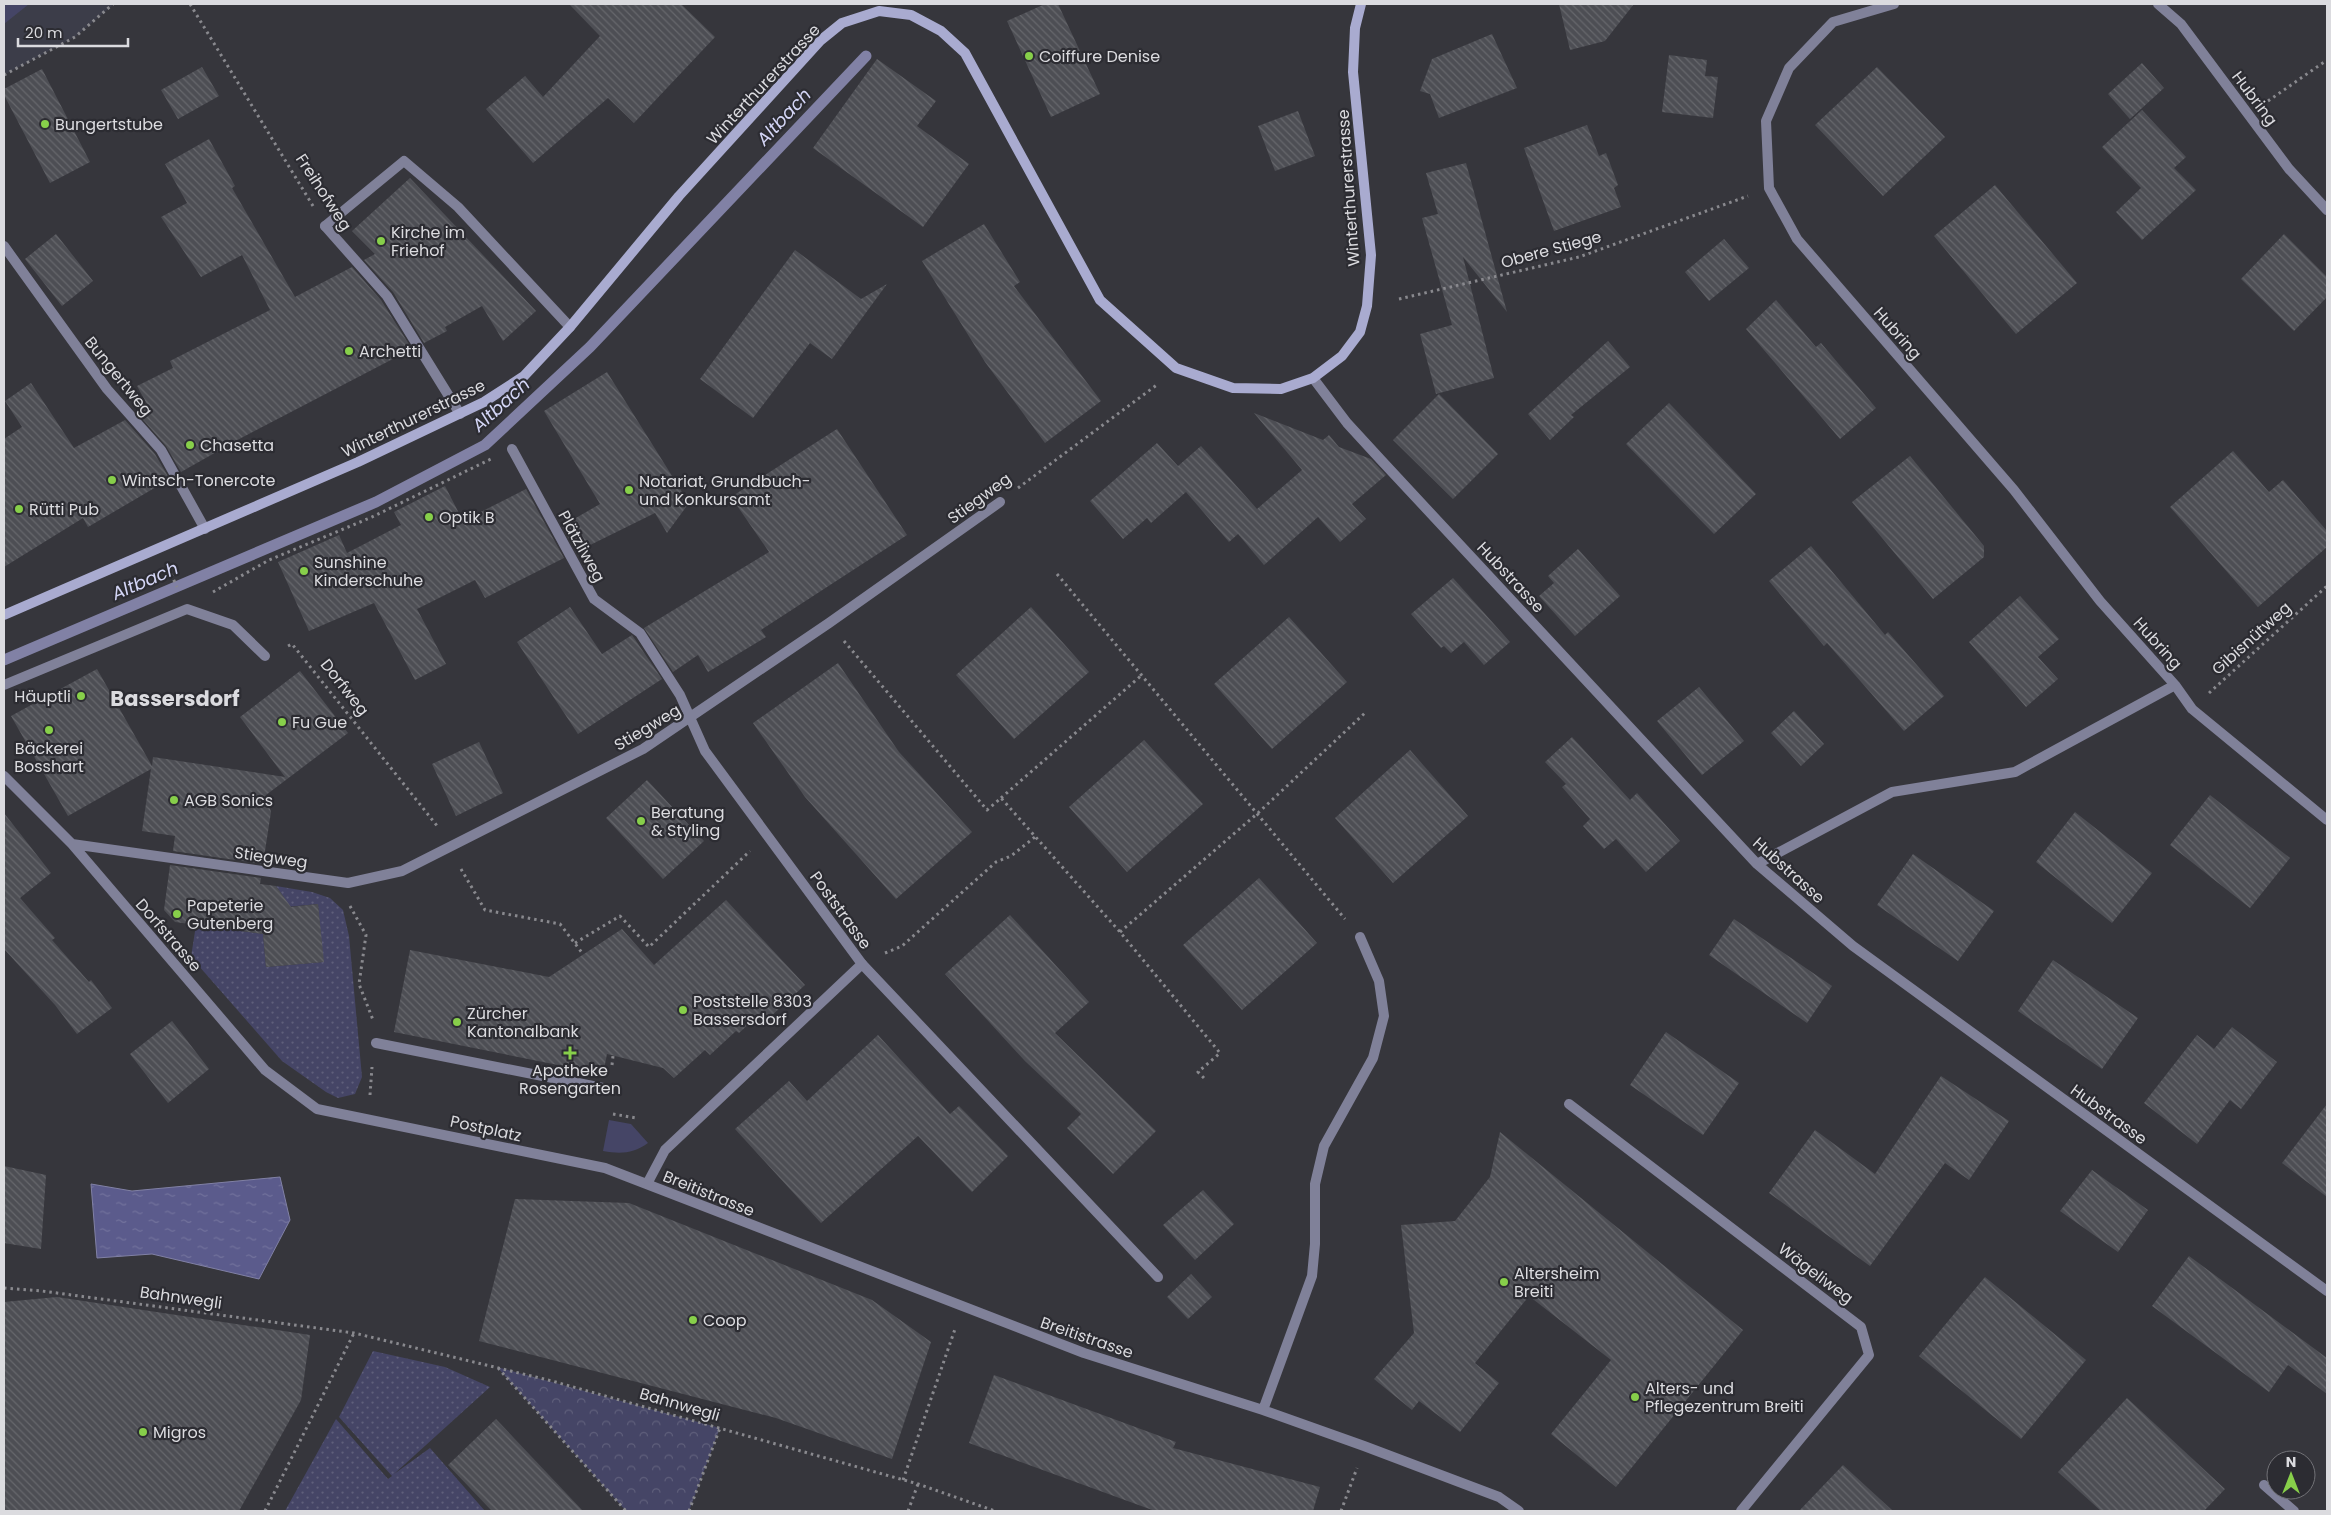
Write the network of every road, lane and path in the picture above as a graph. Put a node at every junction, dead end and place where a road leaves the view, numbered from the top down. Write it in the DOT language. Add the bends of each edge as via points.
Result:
graph roads {
  1 [pos="113,4"];
  2 [pos="190,4"];
  3 [pos="1361,4"];
  4 [pos="1894,4"];
  5 [pos="2158,4"];
  6 [pos="880,8"];
  7 [pos="2327,60"];
  8 [pos="2326,64"];
  9 [pos="4,75"];
  10 [pos="2249,115"];
  11 [pos="1735,200"];
  12 [pos="2327,210"];
  13 [pos="325,226"];
  14 [pos="4,246"];
  15 [pos="1399,299"];
  16 [pos="570,327"];
  17 [pos="1313,378"];
  18 [pos="1159,382"];
  19 [pos="460,414"];
  20 [pos="512,449"];
  21 [pos="1000,502"];
  22 [pos="205,529"];
  23 [pos="1057,574"];
  24 [pos="241,575"];
  25 [pos="2327,586"];
  26 [pos="4,615"];
  27 [pos="829,623"];
  28 [pos="265,656"];
  29 [pos="1143,674"];
  30 [pos="4,684"];
  31 [pos="2175,685"];
  32 [pos="2192,709"];
  33 [pos="1366,712"];
  34 [pos="690,718"];
  35 [pos="4,776"];
  36 [pos="1000,798"];
  37 [pos="1258,813"];
  38 [pos="2327,820"];
  39 [pos="767,835"];
  40 [pos="1035,836"];
  41 [pos="72,844"];
  42 [pos="450,846"];
  43 [pos="1757,864"];
  44 [pos="348,883"];
  45 [pos="1120,932"];
  46 [pos="1360,937"];
  47 [pos="575,943"];
  48 [pos="583,954"];
  49 [pos="862,964"];
  50 [pos="376,1043"];
  51 [pos="1204,1078"];
  52 [pos="608,1089"];
  53 [pos="1569,1104"];
  54 [pos="317,1109"];
  55 [pos="367,1119"];
  56 [pos="647,1184"];
  57 [pos="1158,1278"];
  58 [pos="4,1288"];
  59 [pos="2327,1291"];
  60 [pos="963,1308"];
  61 [pos="354,1333"];
  62 [pos="497,1367"];
  63 [pos="1264,1410"];
  64 [pos="720,1428"];
  65 [pos="1364,1446"];
  66 [pos="903,1480"];
  67 [pos="918,1484"];
  68 [pos="2264,1485"];
  69 [pos="265,1511"];
  70 [pos="626,1511"];
  71 [pos="689,1511"];
  72 [pos="908,1511"];
  73 [pos="995,1511"];
  74 [pos="1341,1511"];
  75 [pos="1519,1511"];
  76 [pos="1741,1511"];
  77 [pos="2294,1511"];
  1 -- 9 [label="path" via="75,37"];
  2 -- 13 [label="path, Freihofweg"];
  3 -- 17 [label="main road, Winterthurerstrasse" via="1355,28 1354,72 1371,255 1367,306 1360,332 1342,356"];
  4 -- 31 [label="street, Hubring" via="1833,22 1789,68 1766,121 1769,188 1797,239 2014,490 2100,601"];
  5 -- 10 [label="street, Hubring" via="2181,24"];
  6 -- 16 [label="main road, Winterthurerstrasse" via="842,22 821,40 684,190"];
  6 -- 17 [label="main road, Winterthurerstrasse" via="910,14 941,30 965,53 1100,300 1176,368 1233,388 1281,389"];
  7 -- 8 [label="path"];
  8 -- 10 [label="path"];
  10 -- 12 [label="street, Hubring" via="2290,169"];
  11 -- 15 [label="path, Obere Stiege" via="1579,257"];
  13 -- 16 [label="street" via="404,161 458,207"];
  13 -- 19 [label="street, Freihofweg" via="387,296"];
  14 -- 22 [label="street, Bungertweg" via="107,389 161,450"];
  16 -- 19 [label="main road, Winterthurerstrasse" via="524,376"];
  17 -- 43 [label="street, Hubstrasse" via="1347,423"];
  18 -- 21 [label="path, Stiegweg"];
  19 -- 22 [label="main road, Winterthurerstrasse"];
  20 -- 24 [label="path" via="372,517"];
  20 -- 34 [label="street, Plätzliweg" via="594,599 640,633 680,695"];
  21 -- 27 [label="street, Stiegweg"];
  22 -- 26 [label="main road, Winterthurerstrasse"];
  23 -- 29 [label="path"];
  25 -- 32 [label="path, Gibisnütweg"];
  27 -- 34 [label="street, Stiegweg"];
  27 -- 36 [label="path" via="987,810"];
  28 -- 30 [label="street" via="233,624 187,609"];
  28 -- 42 [label="path, Dorfweg" via="292,644"];
  29 -- 36 [label="path"];
  29 -- 37 [label="path"];
  31 -- 32 [label="street, Hubring"];
  31 -- 43 [label="street, Hubring" via="2015,772 1892,792"];
  32 -- 38 [label="street, Hubring"];
  33 -- 37 [label="path"];
  34 -- 39 [label="street, Poststrasse" via="705,751"];
  34 -- 42 [label="street, Stiegweg" via="643,749"];
  35 -- 41 [label="street, Dorfstrasse"];
  36 -- 40 [label="path"];
  37 -- 45 [label="path"];
  37 -- 46 [label="path"];
  39 -- 47 [label="path" via="649,947 620,916"];
  39 -- 49 [label="street, Poststrasse"];
  40 -- 45 [label="path"];
  40 -- 49 [label="path" via="1011,856 996,862 902,946"];
  41 -- 44 [label="street, Stiegweg"];
  41 -- 54 [label="street, Dorfstrasse" via="265,1070"];
  42 -- 44 [label="street, Stiegweg" via="402,872"];
  42 -- 47 [label="path" via="485,910 560,924"];
  43 -- 59 [label="street, Hubstrasse" via="1853,946"];
  44 -- 50 [label="path" via="350,905 366,935 359,984 378,1032"];
  45 -- 51 [label="path" via="1220,1053 1198,1072"];
  46 -- 63 [label="street" via="1379,981 1384,1016 1373,1058 1324,1146 1315,1184 1312,1276"];
  47 -- 48 [label="path"];
  49 -- 56 [label="street, Poststrasse" via="666,1150"];
  49 -- 57 [label="street"];
  50 -- 52 [label="street"];
  50 -- 55 [label="path"];
  53 -- 76 [label="street, Wägeliweg" via="1861,1327 1868,1355"];
  54 -- 55 [label="street, Postplatz"];
  55 -- 56 [label="street, Postplatz" via="605,1168"];
  56 -- 60 [label="street, Breitistrasse"];
  58 -- 61 [label="path, Bahnwegli"];
  60 -- 63 [label="street, Breitistrasse" via="1084,1353"];
  60 -- 66 [label="path"];
  61 -- 62 [label="path, Bahnwegli"];
  61 -- 69 [label="path"];
  62 -- 64 [label="path, Bahnwegli"];
  62 -- 70 [label="path"];
  63 -- 65 [label="street, Breitistrasse"];
  64 -- 66 [label="path, Bahnwegli"];
  64 -- 71 [label="path"];
  65 -- 74 [label="path"];
  65 -- 75 [label="street, Breitistrasse" via="1499,1497"];
  66 -- 67 [label="path, Bahnwegli"];
  67 -- 72 [label="path"];
  67 -- 73 [label="path, Bahnwegli"];
  68 -- 77 [label="street"];
}
